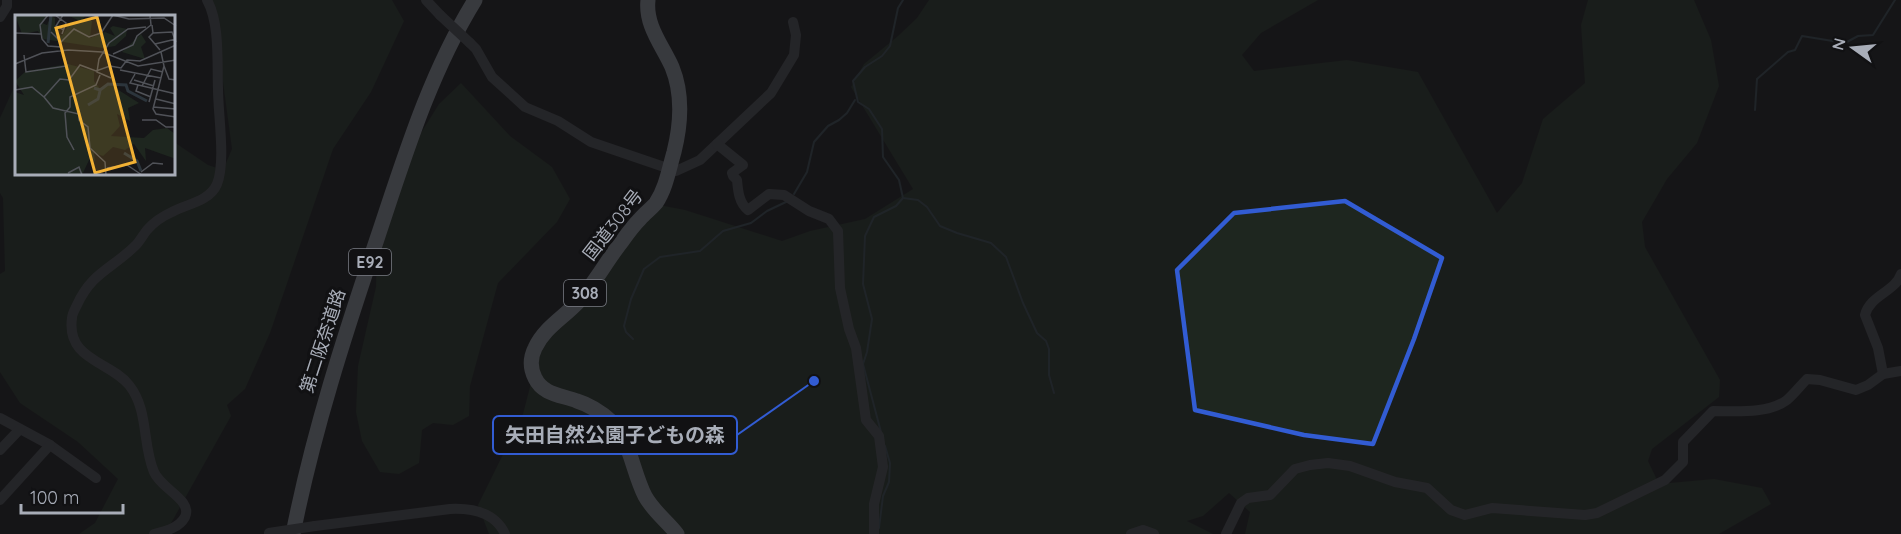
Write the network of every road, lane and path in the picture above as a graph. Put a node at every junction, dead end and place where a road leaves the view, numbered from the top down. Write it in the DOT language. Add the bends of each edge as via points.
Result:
graph roads {
  1 [pos="8,0"];
  2 [pos="207,0"];
  3 [pos="426,0"];
  4 [pos="465,0"];
  5 [pos="475,0"];
  6 [pos="648,0"];
  7 [pos="0,17"];
  8 [pos="793,22"];
  9 [pos="717,144"];
  10 [pos="669,168"];
  11 [pos="1901,274"];
  12 [pos="1901,371"];
  13 [pos="1883,374"];
  14 [pos="0,418"];
  15 [pos="20,429"];
  16 [pos="50,445"];
  17 [pos="0,450"];
  18 [pos="96,478"];
  19 [pos="0,500"];
  20 [pos="154,534"];
  21 [pos="272,534"];
  22 [pos="294,534"];
  23 [pos="505,534"];
  24 [pos="677,534"];
  25 [pos="874,534"];
  26 [pos="1131,534"];
  27 [pos="1154,534"];
  28 [pos="1226,534"];
  1 -- 7 [label="street"];
  2 -- 20 [label="street" via="218,50 221,159 217,185 212,193 173,211 148,229 138,243 86,287 72,317 75,344 86,356 119,375 135,394 154,473 186,505 182,521"];
  3 -- 10 [label="street, bridge" via="470,43 492,77 525,107 558,121 591,142"];
  4 -- 21 [label="highway, 第二阪奈道路 / E92" via="425,75 314,403 298,466"];
  5 -- 22 [label="highway, 第二阪奈道路 / E92" via="433,79 382,224 323,405"];
  6 -- 10 [label="highway, 国道308号 / 308" via="651,25 678,90 678,131"];
  8 -- 9 [label="street" via="794,55 771,93"];
  9 -- 10 [label="street" via="700,160 676,171"];
  9 -- 25 [label="street" via="743,165 732,173 742,205 748,210 769,194 784,195 829,219 838,231 840,288 856,348 866,420 879,436 883,467 874,504"];
  10 -- 24 [label="highway, 国道308号 / 308" via="656,203 633,227 578,302 546,329 531,361 533,376 540,386 586,404 617,427 644,494"];
  11 -- 13 [label="street" via="1869,305 1865,315"];
  12 -- 13 [label="street"];
  13 -- 28 [label="street" via="1856,390 1807,379 1787,400 1769,407 1744,412 1713,411 1683,442 1683,462 1665,480 1598,513 1492,508 1465,515 1451,510 1427,488 1328,463 1295,469 1270,495 1248,498 1241,503"];
  14 -- 15 [label="street"];
  15 -- 16 [label="street"];
  15 -- 17 [label="street"];
  16 -- 18 [label="street"];
  16 -- 19 [label="street"];
  21 -- 23 [label="street, bridge" via="467,508 489,516"];
  26 -- 27 [label="street" via="1143,530"];
}
